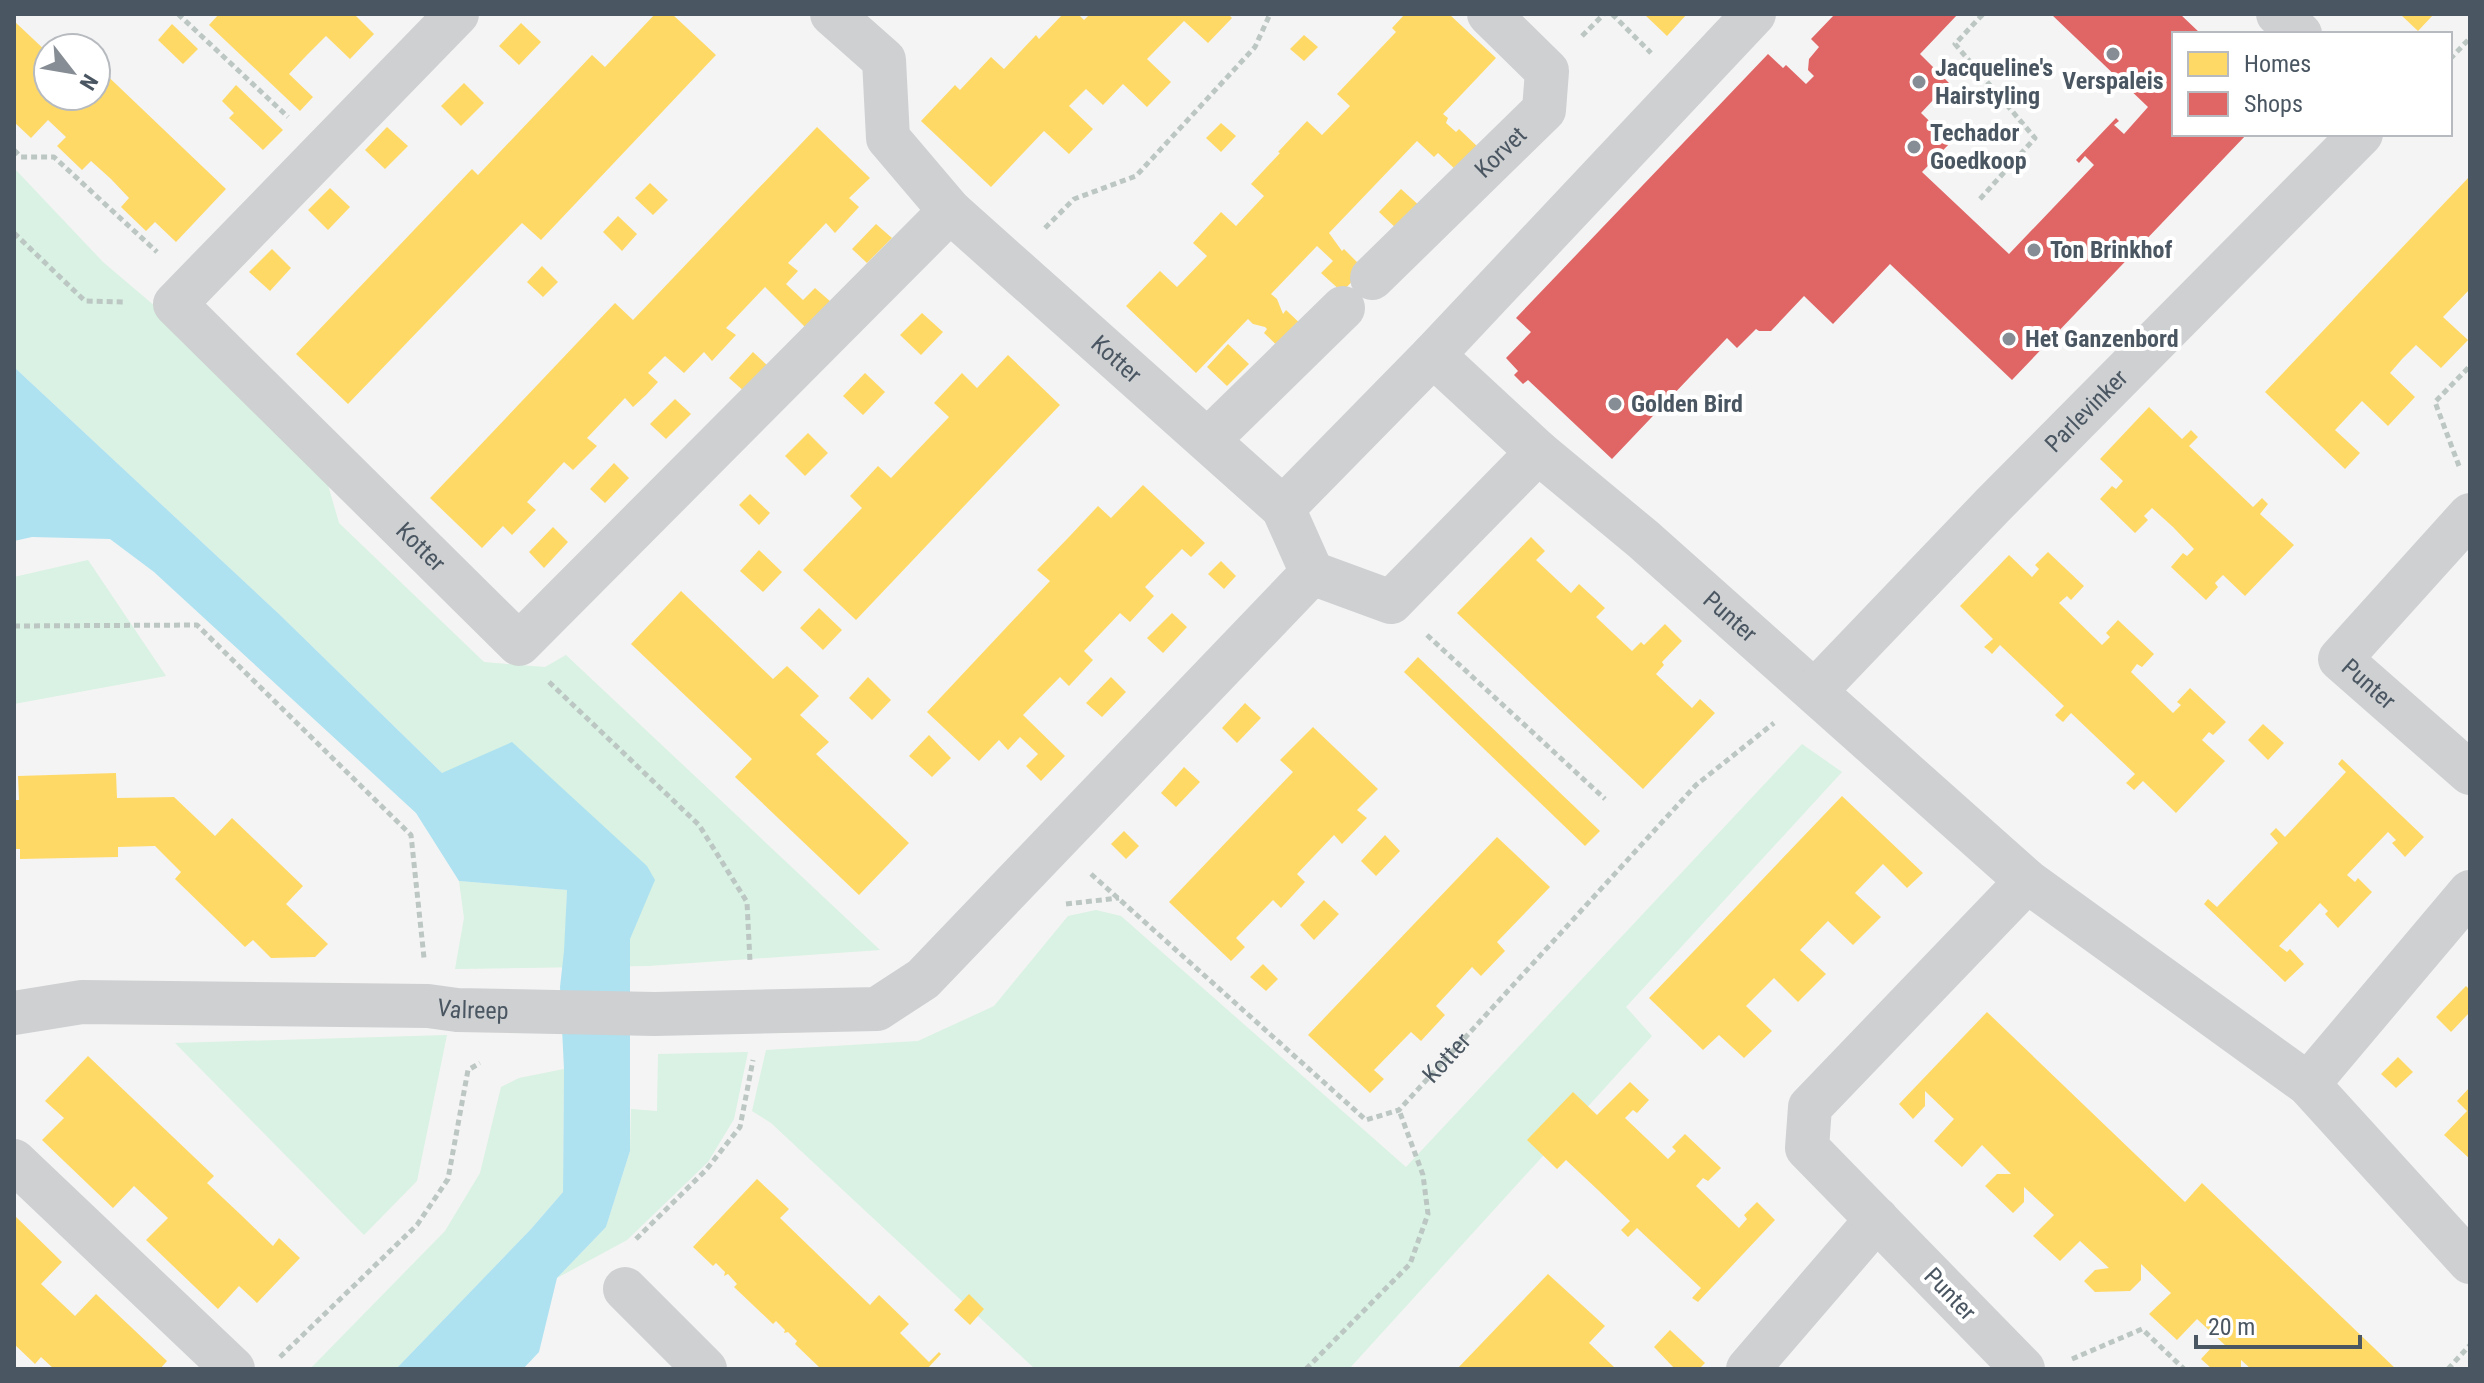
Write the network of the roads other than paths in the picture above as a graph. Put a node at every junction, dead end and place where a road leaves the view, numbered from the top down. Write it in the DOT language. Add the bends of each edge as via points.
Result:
graph roads {
  1 [pos="457,14"];
  2 [pos="832,14"];
  3 [pos="1489,14"];
  4 [pos="1754,14"];
  5 [pos="2278,14"];
  6 [pos="2298,32"];
  7 [pos="2359,136"];
  8 [pos="950,211"];
  9 [pos="1433,355"];
  10 [pos="1209,439"];
  11 [pos="1538,452"];
  12 [pos="1283,508"];
  13 [pos="2470,515"];
  14 [pos="1312,573"];
  15 [pos="1815,691"];
  16 [pos="2470,773"];
  17 [pos="2027,881"];
  18 [pos="2470,892"];
  19 [pos="14,1013"];
  20 [pos="2308,1084"];
  21 [pos="14,1161"];
  22 [pos="1877,1219"];
  23 [pos="2470,1262"];
  24 [pos="625,1289"];
  25 [pos="2043,1366"];
  26 [pos="233,1369"];
  27 [pos="705,1369"];
  28 [pos="1748,1369"];
  1 -- 8 [label="street, Kotter" via="184,295 519,644"];
  2 -- 8 [label="street, Kotter" via="884,60 888,138"];
  3 -- 10 [label="street, Korvet" via="1547,71 1544,110"];
  4 -- 9 [label="street"];
  5 -- 6 [label="street"];
  7 -- 15 [label="street, Parlevinker"];
  8 -- 10 [label="street, Kotter"];
  9 -- 11 [label="street, Punter"];
  9 -- 12 [label="street"];
  10 -- 12 [label="street, Kotter"];
  11 -- 14 [label="street" via="1391,602"];
  11 -- 15 [label="street, Punter"];
  12 -- 14 [label="street, Kotter"];
  13 -- 16 [label="street, Punter" via="2340,659"];
  14 -- 19 [label="street, Valreep" via="923,979 877,1009 655,1014 82,1002"];
  15 -- 17 [label="street, Punter"];
  17 -- 20 [label="street, Punter"];
  17 -- 22 [label="street, Punter" via="1810,1107 1807,1148"];
  18 -- 20 [label="street"];
  20 -- 23 [label="street, Punter"];
  21 -- 26 [label="street"];
  22 -- 25 [label="street, Punter"];
  22 -- 28 [label="street"];
  24 -- 27 [label="street"];
}
